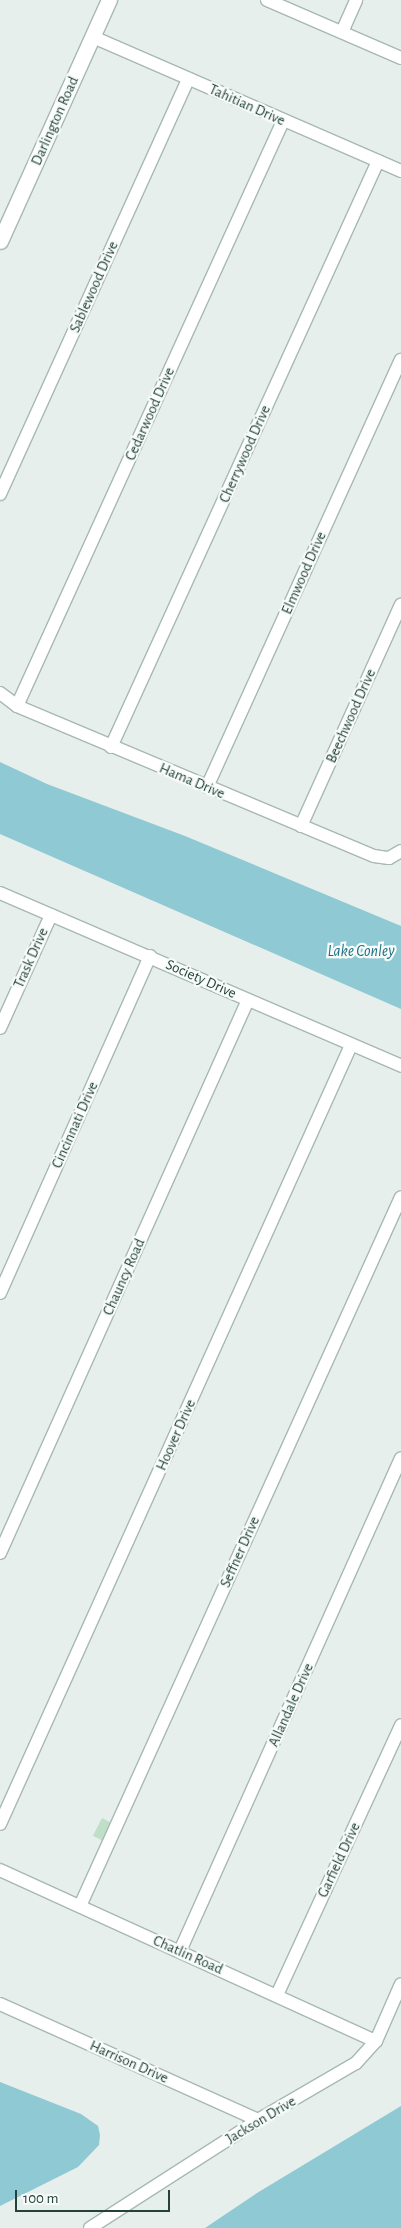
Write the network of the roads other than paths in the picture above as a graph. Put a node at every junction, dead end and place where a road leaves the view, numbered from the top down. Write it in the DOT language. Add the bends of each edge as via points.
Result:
graph roads {
  1 [pos="109,0"];
  2 [pos="267,0"];
  3 [pos="356,0"];
  4 [pos="342,32"];
  5 [pos="93,38"];
  6 [pos="401,58"];
  7 [pos="188,79"];
  8 [pos="283,121"];
  9 [pos="378,161"];
  10 [pos="401,171"];
  11 [pos="0,241"];
  12 [pos="401,360"];
  13 [pos="0,494"];
  14 [pos="401,605"];
  15 [pos="0,693"];
  16 [pos="17,706"];
  17 [pos="112,747"];
  18 [pos="207,787"];
  19 [pos="301,826"];
  20 [pos="401,851"];
  21 [pos="0,893"];
  22 [pos="51,915"];
  23 [pos="150,956"];
  24 [pos="248,1000"];
  25 [pos="0,1028"];
  26 [pos="351,1045"];
  27 [pos="401,1066"];
  28 [pos="401,1198"];
  29 [pos="0,1293"];
  30 [pos="401,1458"];
  31 [pos="0,1553"];
  32 [pos="401,1725"];
  33 [pos="0,1824"];
  34 [pos="0,1870"];
  35 [pos="80,1906"];
  36 [pos="180,1951"];
  37 [pos="401,1984"];
  38 [pos="277,1994"];
  39 [pos="0,2004"];
  40 [pos="376,2041"];
  41 [pos="258,2120"];
  42 [pos="90,2228"];
  1 -- 5 [label="street, Darlington Road"];
  2 -- 4 [label="street"];
  3 -- 4 [label="street"];
  4 -- 6 [label="street"];
  5 -- 7 [label="street, Tahitian Drive"];
  5 -- 11 [label="street, Darlington Road"];
  7 -- 8 [label="street, Tahitian Drive"];
  7 -- 13 [label="street, Sablewood Drive"];
  8 -- 9 [label="street, Tahitian Drive"];
  8 -- 16 [label="street, Cedarwood Drive"];
  9 -- 10 [label="street, Tahitian Drive"];
  9 -- 17 [label="street, Cherrywood Drive"];
  12 -- 18 [label="street, Elmwood Drive"];
  14 -- 19 [label="street, Beechwood Drive"];
  15 -- 16 [label="street, Hama Drive"];
  16 -- 17 [label="street, Hama Drive"];
  17 -- 18 [label="street, Hama Drive"];
  18 -- 19 [label="street, Hama Drive"];
  19 -- 20 [label="street, Hama Drive" via="374,856 389,858"];
  21 -- 22 [label="street, Society Drive"];
  22 -- 23 [label="street, Society Drive"];
  22 -- 25 [label="street, Trask Drive"];
  23 -- 24 [label="street, Society Drive"];
  23 -- 29 [label="street, Cincinnati Drive"];
  24 -- 26 [label="street, Society Drive"];
  24 -- 31 [label="street, Chauncy Road"];
  26 -- 27 [label="street, Society Drive"];
  26 -- 33 [label="street, Hoover Drive"];
  28 -- 35 [label="street, Seffner Drive"];
  30 -- 36 [label="street, Allandale Drive"];
  32 -- 38 [label="street, Garfield Drive"];
  34 -- 35 [label="street, Chatlin Road"];
  35 -- 36 [label="street, Chatlin Road"];
  36 -- 38 [label="street, Chatlin Road"];
  37 -- 40 [label="street, Jackson Drive"];
  38 -- 40 [label="street, Chatlin Road"];
  39 -- 41 [label="street, Harrison Drive"];
  40 -- 41 [label="street, Jackson Drive" via="356,2063"];
  41 -- 42 [label="street, Jackson Drive"];
}
